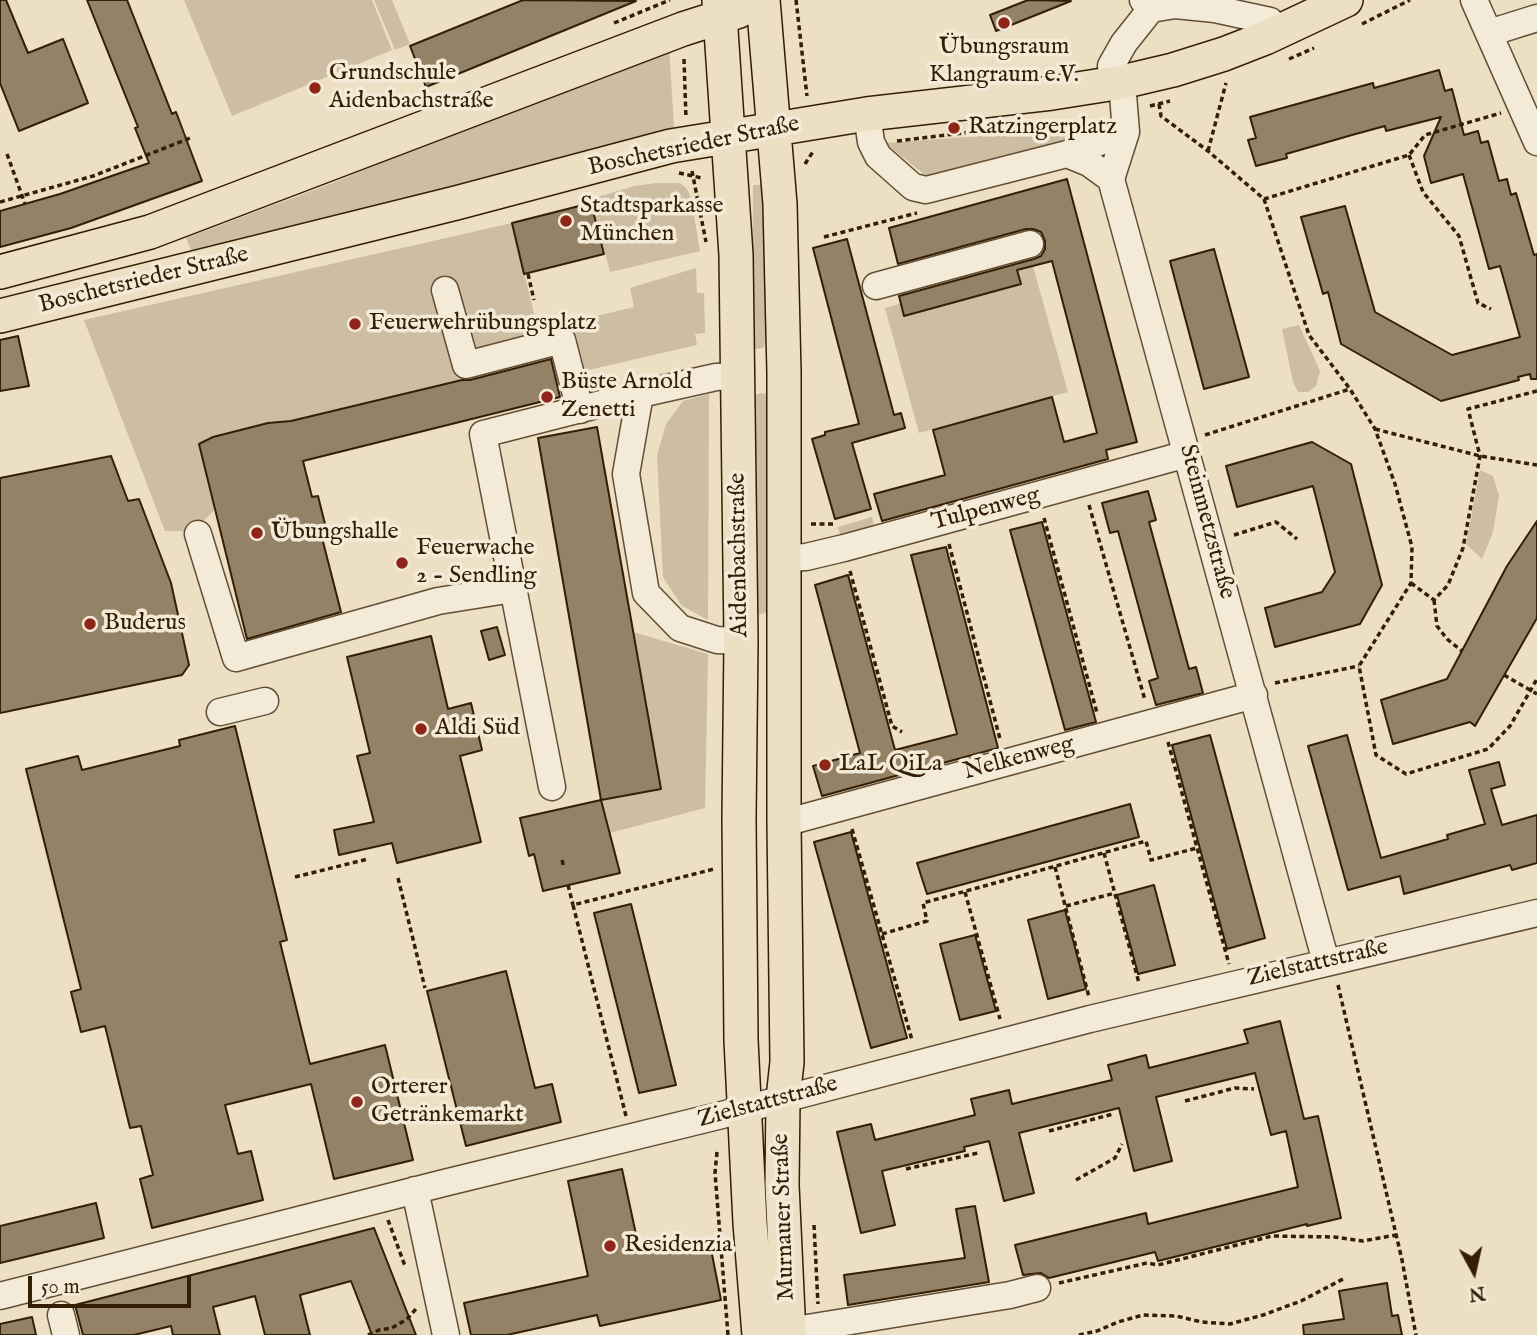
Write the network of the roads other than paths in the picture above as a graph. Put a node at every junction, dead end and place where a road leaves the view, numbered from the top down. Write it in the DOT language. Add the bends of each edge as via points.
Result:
graph roads {
  1 [pos="1346,0"];
  2 [pos="1474,0"];
  3 [pos="765,1"];
  4 [pos="1147,4"];
  5 [pos="719,9"];
  6 [pos="1537,18"];
  7 [pos="1269,21"];
  8 [pos="1489,33"];
  9 [pos="1116,74"];
  10 [pos="867,114"];
  11 [pos="774,129"];
  12 [pos="1126,132"];
  13 [pos="729,136"];
  14 [pos="1537,142"];
  15 [pos="1067,153"];
  16 [pos="1111,179"];
  17 [pos="1030,243"];
  18 [pos="0,272"];
  19 [pos="876,286"];
  20 [pos="445,290"];
  21 [pos="0,316"];
  22 [pos="784,373"];
  23 [pos="739,376"];
  24 [pos="640,394"];
  25 [pos="580,410"];
  26 [pos="1185,448"];
  27 [pos="198,534"];
  28 [pos="784,558"];
  29 [pos="513,589"];
  30 [pos="741,641"];
  31 [pos="784,641"];
  32 [pos="1253,692"];
  33 [pos="265,701"];
  34 [pos="220,712"];
  35 [pos="552,787"];
  36 [pos="784,823"];
  37 [pos="1537,913"];
  38 [pos="1326,962"];
  39 [pos="794,1096"];
  40 [pos="743,1110"];
  41 [pos="415,1190"];
  42 [pos="1037,1288"];
  43 [pos="0,1296"];
  44 [pos="779,1334"];
  45 [pos="446,1335"];
  1 -- 9 [label="main road, Boschetsrieder Straße" via="1224,54 1173,70"];
  2 -- 8 [label="street"];
  3 -- 5 [label="main road, Boschetsrieder Straße"];
  3 -- 11 [label="main road, Aidenbachstraße"];
  4 -- 7 [label="street" via="1215,9"];
  4 -- 9 [label="street" via="1124,43"];
  5 -- 13 [label="main road, Aidenbachstraße"];
  5 -- 18 [label="main road, Boschetsrieder Straße" via="682,29 150,232"];
  6 -- 8 [label="street"];
  8 -- 14 [label="street"];
  9 -- 10 [label="main road, Boschetsrieder Straße" via="1052,93"];
  9 -- 12 [label="street"];
  10 -- 11 [label="main road, Boschetsrieder Straße"];
  10 -- 15 [label="street" via="878,156 913,187 926,190"];
  11 -- 13 [label="main road, Boschetsrieder Straße"];
  11 -- 22 [label="main road, Aidenbachstraße"];
  12 -- 15 [label="street"];
  12 -- 16 [label="street"];
  13 -- 21 [label="main road, Boschetsrieder Straße"];
  13 -- 23 [label="main road, Aidenbachstraße"];
  15 -- 16 [label="street"];
  16 -- 26 [label="street, Steinmetzstraße"];
  17 -- 19 [label="street"];
  20 -- 25 [label="street" via="466,365 562,340"];
  22 -- 23 [label="main road"];
  22 -- 28 [label="main road, Aidenbachstraße"];
  23 -- 24 [label="street"];
  23 -- 30 [label="main road, Aidenbachstraße"];
  24 -- 25 [label="street"];
  24 -- 30 [label="street" via="626,474 646,593 680,628 718,640"];
  25 -- 29 [label="street" via="483,434"];
  26 -- 28 [label="street, Tulpenweg" via="1083,484 844,548"];
  26 -- 32 [label="street, Steinmetzstraße"];
  27 -- 29 [label="street" via="236,659 438,601"];
  28 -- 31 [label="main road, Aidenbachstraße"];
  29 -- 35 [label="street"];
  30 -- 31 [label="main road"];
  30 -- 40 [label="main road, Aidenbachstraße"];
  31 -- 36 [label="main road, Aidenbachstraße"];
  32 -- 36 [label="street, Nelkenweg"];
  32 -- 38 [label="street, Steinmetzstraße"];
  33 -- 34 [label="street"];
  36 -- 39 [label="main road, Aidenbachstraße" via="787,1062"];
  37 -- 38 [label="street, Zielstattstraße"];
  38 -- 39 [label="street, Zielstattstraße"];
  39 -- 40 [label="street, Zielstattstraße"];
  39 -- 44 [label="main road, Murnauer Straße" via="782,1185"];
  40 -- 41 [label="street, Zielstattstraße"];
  40 -- 44 [label="main road, Murnauer Straße"];
  41 -- 43 [label="street, Zielstattstraße"];
  41 -- 45 [label="street"];
  42 -- 44 [label="street"];
}
